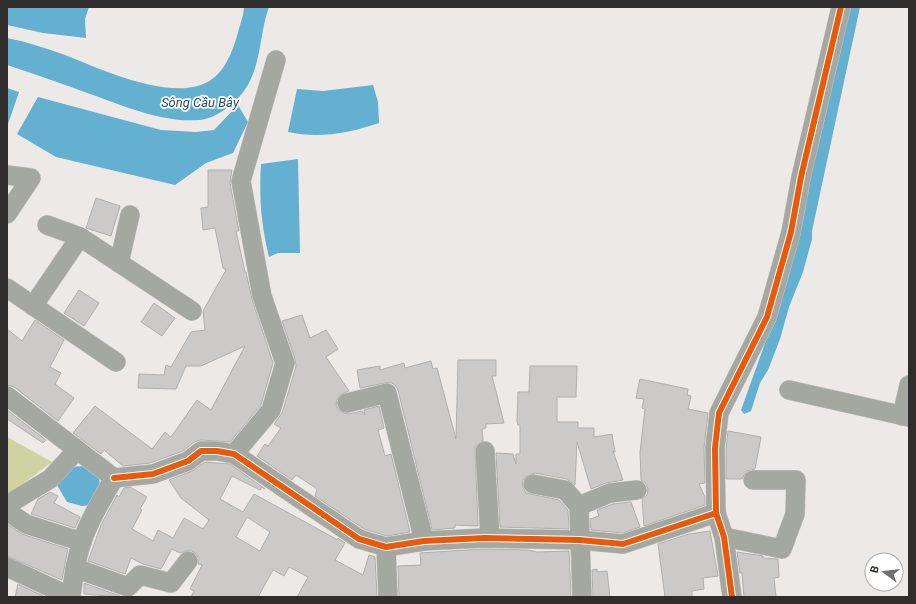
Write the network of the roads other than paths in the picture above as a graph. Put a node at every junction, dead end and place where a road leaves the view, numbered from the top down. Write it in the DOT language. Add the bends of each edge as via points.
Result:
graph roads {
  1 [pos="841,7"];
  2 [pos="276,60"];
  3 [pos="7,175"];
  4 [pos="7,214"];
  5 [pos="130,215"];
  6 [pos="47,225"];
  7 [pos="80,238"];
  8 [pos="119,263"];
  9 [pos="7,288"];
  10 [pos="33,306"];
  11 [pos="192,311"];
  12 [pos="116,362"];
  13 [pos="909,384"];
  14 [pos="789,390"];
  15 [pos="7,396"];
  16 [pos="347,403"];
  17 [pos="906,416"];
  18 [pos="77,450"];
  19 [pos="484,451"];
  20 [pos="234,454"];
  21 [pos="114,478"];
  22 [pos="753,480"];
  23 [pos="533,484"];
  24 [pos="637,490"];
  25 [pos="7,504"];
  26 [pos="579,506"];
  27 [pos="7,511"];
  28 [pos="716,513"];
  29 [pos="724,537"];
  30 [pos="490,538"];
  31 [pos="579,540"];
  32 [pos="424,541"];
  33 [pos="82,542"];
  34 [pos="386,547"];
  35 [pos="188,561"];
  36 [pos="7,567"];
  37 [pos="75,568"];
  38 [pos="71,597"];
  39 [pos="388,597"];
  40 [pos="582,597"];
  41 [pos="732,597"];
  1 -- 28 [label="street" via="801,178 792,232 767,316 719,413 715,448"];
  2 -- 20 [label="street" via="241,181 262,296 285,363 271,410"];
  3 -- 4 [label="street" via="31,178"];
  5 -- 8 [label="street"];
  6 -- 7 [label="street"];
  7 -- 8 [label="street"];
  7 -- 10 [label="street"];
  8 -- 11 [label="street"];
  9 -- 10 [label="street"];
  10 -- 12 [label="street"];
  13 -- 17 [label="street"];
  14 -- 17 [label="street"];
  15 -- 18 [label="street"];
  16 -- 32 [label="street" via="387,394"];
  18 -- 21 [label="street"];
  18 -- 25 [label="street" via="50,479"];
  19 -- 30 [label="street"];
  20 -- 21 [label="street" via="200,451 188,461 153,474"];
  20 -- 34 [label="street" via="359,540"];
  21 -- 33 [label="street"];
  22 -- 29 [label="street" via="796,480 795,514 782,549"];
  23 -- 26 [label="street" via="565,490"];
  24 -- 26 [label="street" via="610,493"];
  26 -- 31 [label="street"];
  27 -- 33 [label="street" via="26,524"];
  28 -- 29 [label="street"];
  28 -- 31 [label="street" via="624,544"];
  29 -- 41 [label="street"];
  30 -- 31 [label="street"];
  30 -- 32 [label="street"];
  31 -- 40 [label="street"];
  32 -- 34 [label="street"];
  33 -- 37 [label="street"];
  34 -- 39 [label="street"];
  35 -- 37 [label="street" via="171,583 140,575 128,587"];
  36 -- 38 [label="street"];
  37 -- 38 [label="street"];
}
